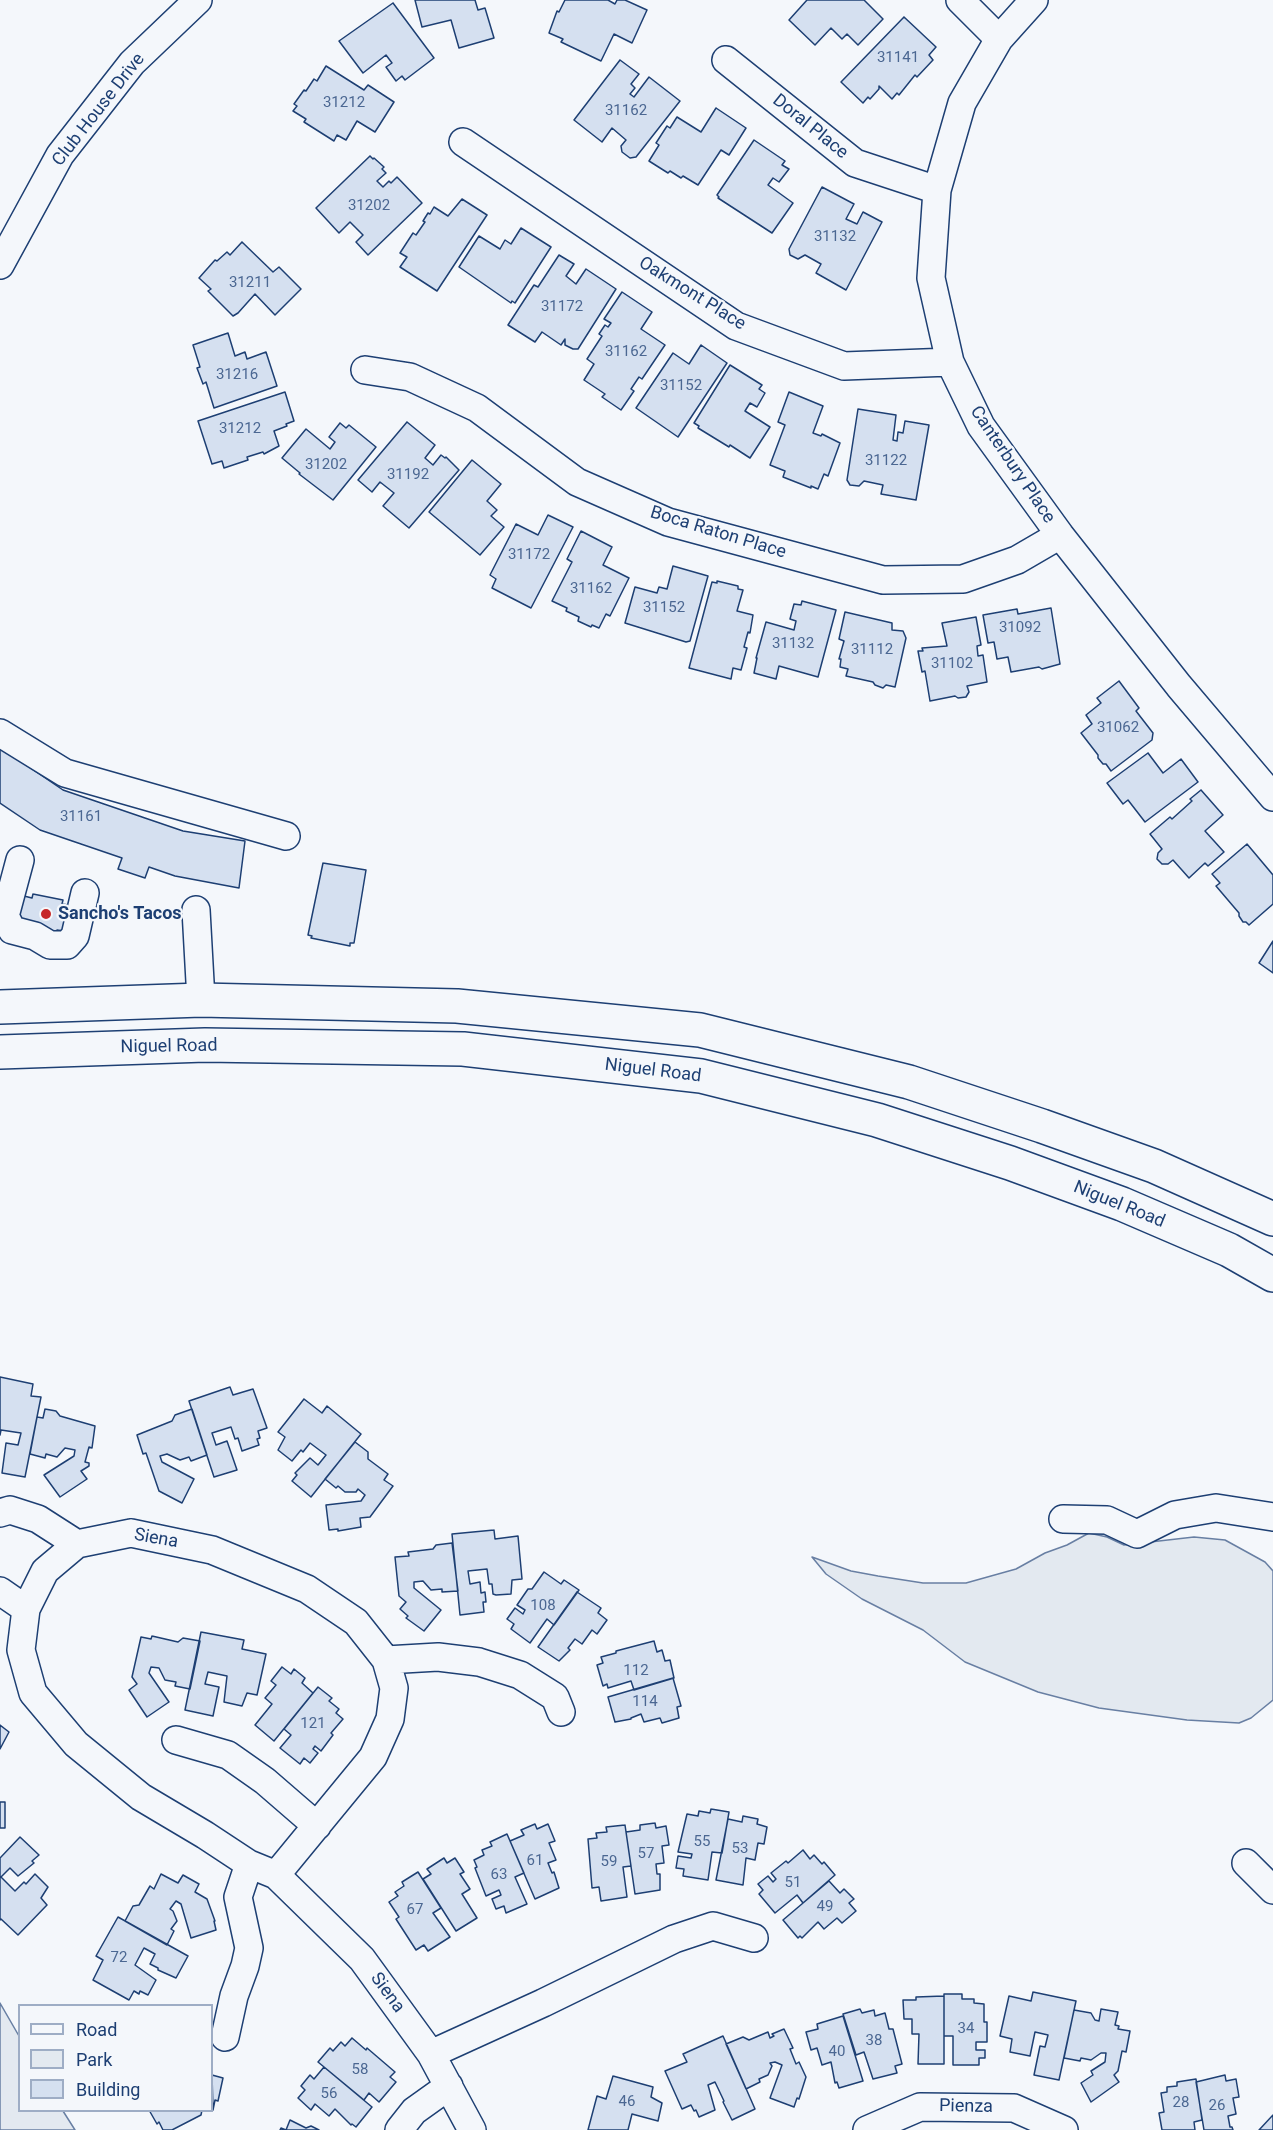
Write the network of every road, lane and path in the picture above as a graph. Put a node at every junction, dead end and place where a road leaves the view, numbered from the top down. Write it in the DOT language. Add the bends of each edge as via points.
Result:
graph roads {
  1 [pos="198,0"];
  2 [pos="960,0"];
  3 [pos="1024,3"];
  4 [pos="999,39"];
  5 [pos="726,60"];
  6 [pos="464,142"];
  7 [pos="937,190"];
  8 [pos="0,265"];
  9 [pos="950,362"];
  10 [pos="365,370"];
  11 [pos="1060,535"];
  12 [pos="0,733"];
  13 [pos="1273,797"];
  14 [pos="286,836"];
  15 [pos="20,860"];
  16 [pos="85,893"];
  17 [pos="196,910"];
  18 [pos="201,1000"];
  19 [pos="0,1007"];
  20 [pos="205,1045"];
  21 [pos="0,1052"];
  22 [pos="1273,1220"];
  23 [pos="1273,1275"];
  24 [pos="0,1513"];
  25 [pos="1273,1517"];
  26 [pos="1064,1519"];
  27 [pos="77,1544"];
  28 [pos="0,1591"];
  29 [pos="26,1609"];
  30 [pos="386,1660"];
  31 [pos="561,1712"];
  32 [pos="176,1740"];
  33 [pos="317,1826"];
  34 [pos="1246,1863"];
  35 [pos="249,1864"];
  36 [pos="276,1875"];
  37 [pos="1273,1890"];
  38 [pos="754,1938"];
  39 [pos="225,2037"];
  40 [pos="431,2054"];
  41 [pos="449,2086"];
  42 [pos="410,2125"];
  43 [pos="472,2130"];
  44 [pos="867,2130"];
  45 [pos="1064,2130"];
  1 -- 8 [label="street, Club House Drive" via="132,63 60,155"];
  2 -- 4 [label="street"];
  3 -- 4 [label="street, Canterbury Place"];
  4 -- 7 [label="street, Canterbury Place" via="962,103"];
  5 -- 7 [label="street, Doral Place" via="855,164"];
  6 -- 9 [label="street, Oakmont Place" via="736,326 844,366"];
  7 -- 9 [label="street, Canterbury Place" via="931,278"];
  9 -- 11 [label="street, Canterbury Place" via="981,426"];
  10 -- 11 [label="street, Boca Raton Place" via="410,377 477,408 577,482 668,522 883,580 963,579 1017,560"];
  11 -- 13 [label="street, Canterbury Place"];
  12 -- 14 [label="street" via="65,773"];
  15 -- 16 [label="street" via="5,916 12,930 50,945 66,945 75,936"];
  17 -- 18 [label="street"];
  18 -- 19 [label="main road"];
  18 -- 20 [label="main road"];
  18 -- 22 [label="main road" via="457,1006 700,1030 909,1082 1042,1126 1154,1166"];
  20 -- 21 [label="main road, Niguel Road"];
  20 -- 23 [label="main road, Niguel Road" via="463,1049 701,1076 877,1120 1010,1163 1122,1204 1229,1250"];
  24 -- 27 [label="street" via="10,1510 38,1519"];
  25 -- 26 [label="street" via="1216,1508 1175,1515 1137,1534 1107,1520"];
  27 -- 29 [label="street, Siena" via="45,1571"];
  27 -- 30 [label="street, Siena" via="131,1533 212,1550 308,1589 356,1622"];
  28 -- 29 [label="street"];
  29 -- 35 [label="street, Siena" via="21,1650 33,1694 76,1744 141,1797"];
  30 -- 31 [label="street" via="438,1658 479,1662 520,1675 555,1697"];
  30 -- 33 [label="street, Siena" via="394,1688 390,1719 373,1757"];
  32 -- 33 [label="street" via="228,1755"];
  33 -- 36 [label="street, Siena"];
  34 -- 37 [label="street"];
  35 -- 36 [label="street, Siena"];
  35 -- 39 [label="street" via="238,1897 249,1948"];
  36 -- 40 [label="street, Siena" via="362,1959"];
  38 -- 40 [label="street" via="713,1926 674,1939"];
  40 -- 41 [label="street, Siena"];
  41 -- 42 [label="street" via="414,2111"];
  41 -- 43 [label="street, Siena"];
  44 -- 45 [label="street, Pienza" via="920,2107 1014,2108"];
}
